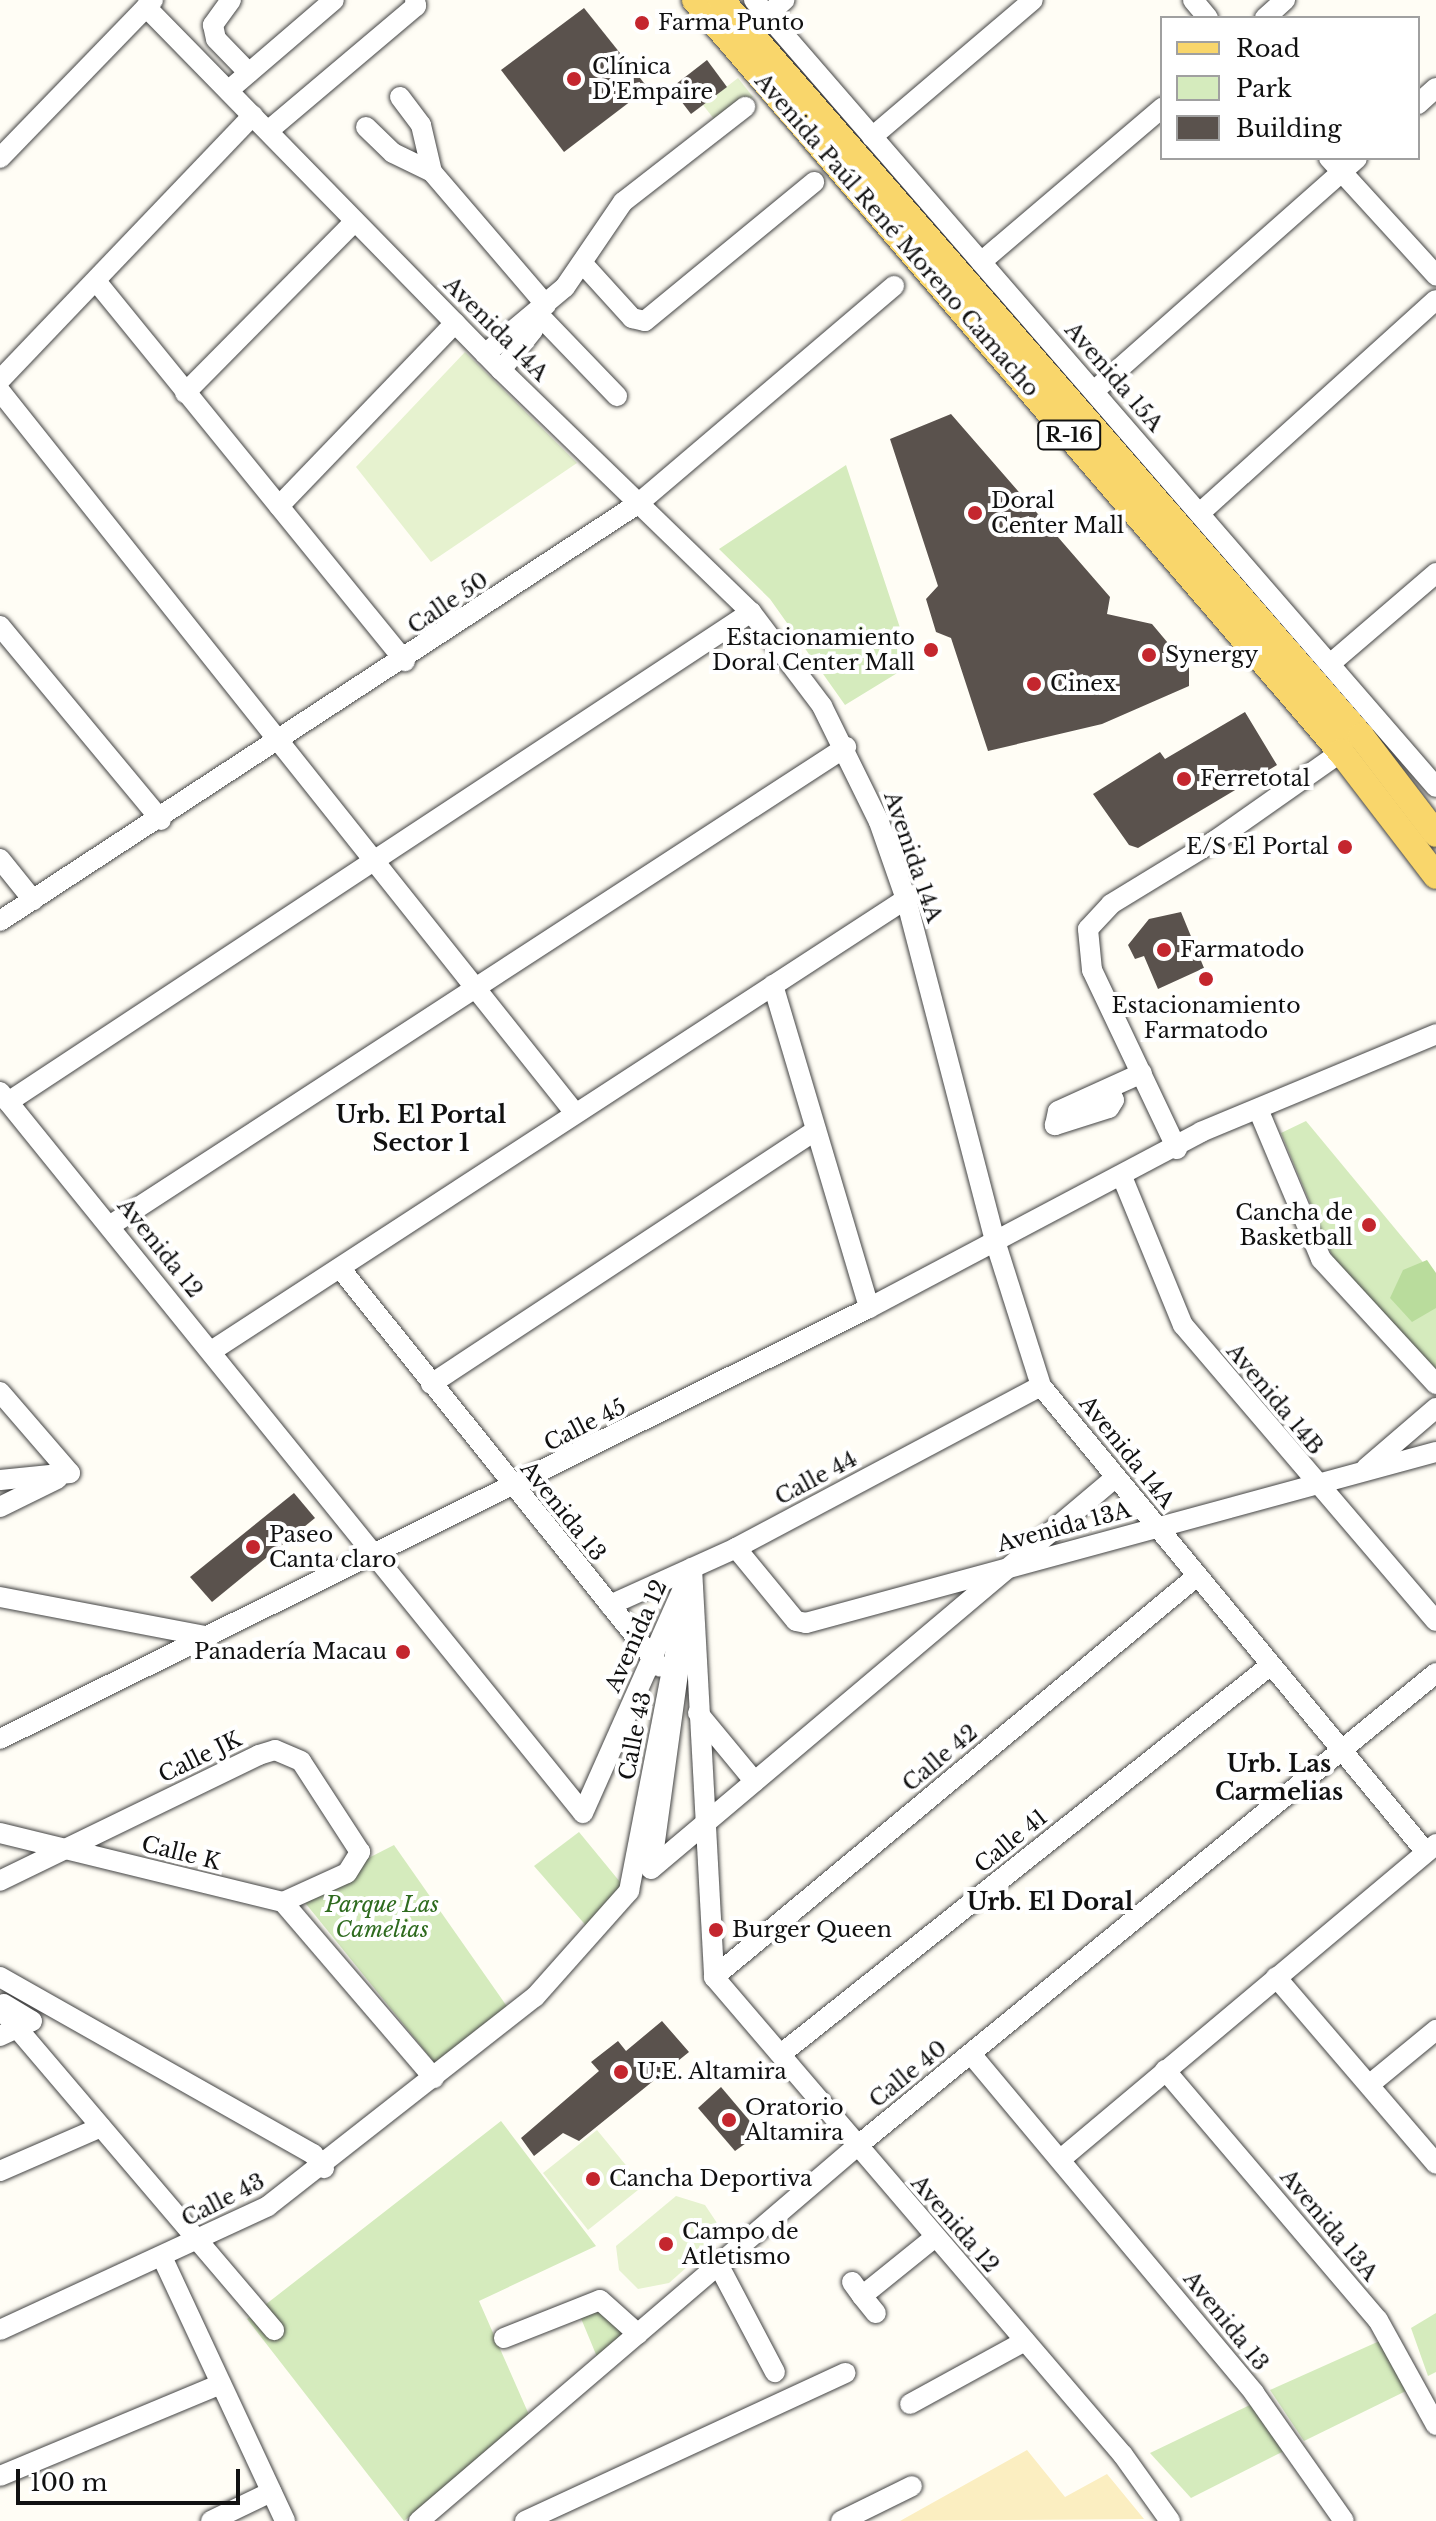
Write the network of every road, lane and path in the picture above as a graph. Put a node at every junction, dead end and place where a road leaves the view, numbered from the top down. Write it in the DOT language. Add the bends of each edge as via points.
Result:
graph roads {
  1 [pos="231,0"];
  2 [pos="334,0"];
  3 [pos="415,0"];
  4 [pos="695,0"];
  5 [pos="721,0"];
  6 [pos="784,0"];
  7 [pos="1033,0"];
  8 [pos="1193,0"];
  9 [pos="1285,0"];
  10 [pos="150,4"];
  11 [pos="1206,16"];
  12 [pos="1267,16"];
  13 [pos="751,22"];
  14 [pos="249,73"];
  15 [pos="1436,88"];
  16 [pos="229,90"];
  17 [pos="400,97"];
  18 [pos="1420,102"];
  19 [pos="745,107"];
  20 [pos="1160,110"];
  21 [pos="253,115"];
  22 [pos="366,127"];
  23 [pos="268,131"];
  24 [pos="872,137"];
  25 [pos="0,158"];
  26 [pos="1335,165"];
  27 [pos="432,172"];
  28 [pos="814,182"];
  29 [pos="354,222"];
  30 [pos="981,262"];
  31 [pos="584,265"];
  32 [pos="1436,275"];
  33 [pos="96,281"];
  34 [pos="894,286"];
  35 [pos="1436,300"];
  36 [pos="540,312"];
  37 [pos="455,323"];
  38 [pos="485,354"];
  39 [pos="501,370"];
  40 [pos="0,380"];
  41 [pos="0,391"];
  42 [pos="1094,391"];
  43 [pos="185,393"];
  44 [pos="617,396"];
  45 [pos="639,503"];
  46 [pos="279,506"];
  47 [pos="1201,512"];
  48 [pos="1436,573"];
  49 [pos="751,612"];
  50 [pos="0,626"];
  51 [pos="405,661"];
  52 [pos="1330,664"];
  53 [pos="280,741"];
  54 [pos="846,747"];
  55 [pos="1341,752"];
  56 [pos="1436,787"];
  57 [pos="161,820"];
  58 [pos="1436,834"];
  59 [pos="0,859"];
  60 [pos="378,861"];
  61 [pos="1436,876"];
  62 [pos="906,899"];
  63 [pos="33,900"];
  64 [pos="0,921"];
  65 [pos="773,985"];
  66 [pos="478,991"];
  67 [pos="1436,1034"];
  68 [pos="1436,1049"];
  69 [pos="1142,1073"];
  70 [pos="1109,1089"];
  71 [pos="4,1097"];
  72 [pos="575,1113"];
  73 [pos="1259,1114"];
  74 [pos="816,1130"];
  75 [pos="1182,1147"];
  76 [pos="1123,1179"];
  77 [pos="111,1225"];
  78 [pos="996,1244"];
  79 [pos="340,1268"];
  80 [pos="869,1308"];
  81 [pos="213,1350"];
  82 [pos="431,1384"];
  83 [pos="1436,1384"];
  84 [pos="1041,1386"];
  85 [pos="0,1392"];
  86 [pos="1436,1408"];
  87 [pos="1436,1452"];
  88 [pos="70,1473"];
  89 [pos="1116,1477"];
  90 [pos="0,1480"];
  91 [pos="512,1488"];
  92 [pos="1327,1500"];
  93 [pos="0,1507"];
  94 [pos="736,1548"];
  95 [pos="372,1555"];
  96 [pos="692,1568"];
  97 [pos="1197,1576"];
  98 [pos="0,1597"];
  99 [pos="610,1605"];
  100 [pos="1436,1621"];
  101 [pos="209,1637"];
  102 [pos="1271,1665"];
  103 [pos="1436,1673"];
  104 [pos="0,1739"];
  105 [pos="1340,1751"];
  106 [pos="755,1782"];
  107 [pos="0,1833"];
  108 [pos="1431,1848"];
  109 [pos="0,1881"];
  110 [pos="283,1902"];
  111 [pos="0,1977"];
  112 [pos="714,1977"];
  113 [pos="1276,1977"];
  114 [pos="0,2001"];
  115 [pos="0,2008"];
  116 [pos="1436,2030"];
  117 [pos="8,2032"];
  118 [pos="781,2054"];
  119 [pos="971,2054"];
  120 [pos="1165,2070"];
  121 [pos="434,2078"];
  122 [pos="1369,2085"];
  123 [pos="101,2127"];
  124 [pos="856,2147"];
  125 [pos="1061,2159"];
  126 [pos="1436,2164"];
  127 [pos="324,2168"];
  128 [pos="0,2171"];
  129 [pos="935,2237"];
  130 [pos="198,2239"];
  131 [pos="163,2259"];
  132 [pos="719,2266"];
  133 [pos="876,2313"];
  134 [pos="0,2330"];
  135 [pos="274,2330"];
  136 [pos="638,2334"];
  137 [pos="504,2338"];
  138 [pos="1025,2341"];
  139 [pos="775,2372"];
  140 [pos="846,2373"];
  141 [pos="219,2385"];
  142 [pos="910,2404"];
  143 [pos="1436,2425"];
  144 [pos="0,2476"];
  145 [pos="912,2486"];
  146 [pos="271,2492"];
  147 [pos="566,2512"];
  148 [pos="211,2521"];
  149 [pos="285,2521"];
  150 [pos="419,2521"];
  151 [pos="525,2521"];
  152 [pos="841,2521"];
  153 [pos="1170,2521"];
  154 [pos="1344,2521"];
  1 -- 14 [label="street" via="213,25 216,39"];
  2 -- 14 [label="street"];
  3 -- 23 [label="street" via="416,6"];
  4 -- 13 [label="main road, Avenida Paúl René Moreno Camacho / R-16"];
  5 -- 13 [label="main road, Avenida Paúl René Moreno Camacho / R-16"];
  6 -- 13 [label="street"];
  7 -- 24 [label="street"];
  8 -- 11 [label="street"];
  9 -- 12 [label="street"];
  10 -- 16 [label="street, Avenida 14A"];
  10 -- 25 [label="street"];
  13 -- 24 [label="street, Avenida 15A"];
  13 -- 55 [label="main road, Avenida Paúl René Moreno Camacho / R-16"];
  13 -- 58 [label="main road, Avenida Paúl René Moreno Camacho / R-16" via="1361,736"];
  14 -- 16 [label="street"];
  15 -- 18 [label="street"];
  16 -- 21 [label="street, Avenida 14A"];
  17 -- 27 [label="street" via="421,125"];
  19 -- 31 [label="street" via="623,202"];
  20 -- 30 [label="street"];
  21 -- 23 [label="street, Avenida 14A"];
  21 -- 33 [label="street"];
  22 -- 27 [label="street" via="393,153"];
  23 -- 29 [label="street, Avenida 14A"];
  24 -- 30 [label="street, Avenida 15A"];
  26 -- 32 [label="street"];
  26 -- 42 [label="street"];
  27 -- 36 [label="street"];
  28 -- 31 [label="street" via="645,321 632,318"];
  29 -- 37 [label="street, Avenida 14A"];
  29 -- 43 [label="street"];
  30 -- 42 [label="street, Avenida 15A"];
  31 -- 36 [label="street"];
  33 -- 40 [label="street"];
  33 -- 43 [label="street"];
  34 -- 45 [label="street, Calle 50"];
  35 -- 47 [label="street"];
  36 -- 38 [label="street"];
  36 -- 39 [label="street" via="533,330"];
  36 -- 44 [label="street"];
  37 -- 38 [label="street, Avenida 14A"];
  37 -- 46 [label="street"];
  38 -- 39 [label="street, Avenida 14A"];
  39 -- 45 [label="street, Avenida 14A"];
  41 -- 53 [label="street"];
  42 -- 47 [label="street, Avenida 15A"];
  43 -- 46 [label="street"];
  45 -- 49 [label="street, Avenida 14A"];
  45 -- 51 [label="street, Calle 50"];
  46 -- 51 [label="street"];
  47 -- 52 [label="street, Avenida 15A"];
  48 -- 52 [label="street"];
  49 -- 54 [label="street, Avenida 14A"];
  49 -- 60 [label="street"];
  50 -- 57 [label="street"];
  51 -- 53 [label="street, Calle 50"];
  52 -- 56 [label="street, Avenida 15A"];
  53 -- 57 [label="street, Calle 50"];
  53 -- 60 [label="street"];
  54 -- 62 [label="street, Avenida 14A"];
  54 -- 66 [label="street"];
  55 -- 61 [label="main road, Avenida Paúl René Moreno Camacho / R-16"];
  55 -- 69 [label="street" via="1094,919 1087,956"];
  57 -- 63 [label="street, Calle 50"];
  59 -- 63 [label="street"];
  60 -- 66 [label="street"];
  60 -- 71 [label="street"];
  62 -- 65 [label="street"];
  62 -- 78 [label="street, Avenida 14A"];
  63 -- 64 [label="street, Calle 50"];
  65 -- 72 [label="street"];
  65 -- 74 [label="street"];
  66 -- 72 [label="street"];
  66 -- 77 [label="street"];
  67 -- 73 [label="street, Calle 45"];
  68 -- 73 [label="street, Calle 45"];
  69 -- 70 [label="street"];
  69 -- 75 [label="street"];
  71 -- 77 [label="street, Avenida 12"];
  72 -- 79 [label="street"];
  73 -- 75 [label="street, Calle 45"];
  73 -- 83 [label="street" via="1321,1259"];
  74 -- 80 [label="street"];
  74 -- 82 [label="street"];
  75 -- 76 [label="street, Calle 45"];
  76 -- 78 [label="street, Calle 45"];
  76 -- 92 [label="street, Avenida 14B" via="1183,1325"];
  77 -- 81 [label="street, Avenida 12"];
  78 -- 80 [label="street, Calle 45"];
  78 -- 84 [label="street, Avenida 14A"];
  79 -- 81 [label="street"];
  79 -- 82 [label="street, Avenida 13"];
  80 -- 91 [label="street, Calle 45"];
  81 -- 95 [label="street, Avenida 12"];
  82 -- 91 [label="street, Avenida 13"];
  84 -- 89 [label="street, Avenida 14A"];
  84 -- 94 [label="street, Calle 44"];
  85 -- 88 [label="street"];
  86 -- 92 [label="street"];
  87 -- 94 [label="street, Avenida 13A" via="806,1623 796,1621"];
  88 -- 90 [label="street"];
  88 -- 93 [label="street"];
  89 -- 97 [label="street, Avenida 14A"];
  89 -- 106 [label="street, Calle 43"];
  91 -- 95 [label="street, Calle 45"];
  91 -- 99 [label="street, Avenida 13"];
  92 -- 100 [label="street, Avenida 14B"];
  94 -- 96 [label="street, Calle 44"];
  95 -- 96 [label="street, Avenida 12" via="583,1813"];
  95 -- 101 [label="street, Calle 45"];
  96 -- 99 [label="street, Calle 44"];
  96 -- 106 [label="street, Calle 43" via="651,1869"];
  96 -- 112 [label="street, Avenida 12"];
  96 -- 121 [label="street, Calle 43" via="629,1891 535,1997"];
  97 -- 102 [label="street, Avenida 14A"];
  97 -- 112 [label="street, Calle 42"];
  98 -- 101 [label="street"];
  99 -- 106 [label="street, Avenida 13"];
  101 -- 104 [label="street, Calle 45"];
  102 -- 105 [label="street, Avenida 14A"];
  102 -- 118 [label="street, Calle 41"];
  103 -- 105 [label="street, Calle 40"];
  105 -- 108 [label="street, Avenida 14A"];
  105 -- 119 [label="street, Calle 40"];
  107 -- 110 [label="street, Calle K"];
  108 -- 113 [label="street"];
  109 -- 110 [label="street, Calle JK" via="275,1750 301,1761 360,1852 347,1873"];
  110 -- 121 [label="street"];
  111 -- 127 [label="street" via="313,2154"];
  112 -- 118 [label="street, Avenida 12"];
  113 -- 120 [label="street"];
  113 -- 122 [label="street"];
  114 -- 117 [label="street" via="32,2021"];
  115 -- 117 [label="street"];
  116 -- 122 [label="street"];
  117 -- 123 [label="street"];
  118 -- 124 [label="street, Avenida 12"];
  119 -- 124 [label="street, Calle 40"];
  119 -- 125 [label="street, Avenida 13"];
  120 -- 125 [label="street"];
  120 -- 143 [label="street, Avenida 13A" via="1378,2320"];
  121 -- 127 [label="street, Calle 43"];
  122 -- 126 [label="street"];
  123 -- 128 [label="street"];
  123 -- 130 [label="street"];
  124 -- 129 [label="street, Avenida 12"];
  124 -- 132 [label="street, Calle 40"];
  125 -- 154 [label="street, Avenida 13" via="1254,2393"];
  127 -- 130 [label="street, Calle 43" via="268,2206"];
  129 -- 133 [label="street" via="857,2289"];
  129 -- 138 [label="street, Avenida 12"];
  130 -- 131 [label="street, Calle 43"];
  130 -- 135 [label="street"];
  131 -- 134 [label="street, Calle 43"];
  131 -- 141 [label="street"];
  132 -- 136 [label="street, Calle 40"];
  132 -- 139 [label="street"];
  136 -- 137 [label="street" via="600,2300"];
  136 -- 150 [label="street, Calle 40"];
  138 -- 142 [label="street"];
  138 -- 153 [label="street, Avenida 12" via="1123,2455"];
  140 -- 147 [label="street"];
  141 -- 144 [label="street"];
  141 -- 146 [label="street"];
  145 -- 152 [label="street"];
  146 -- 148 [label="street"];
  146 -- 149 [label="street"];
  147 -- 151 [label="street"];
}
